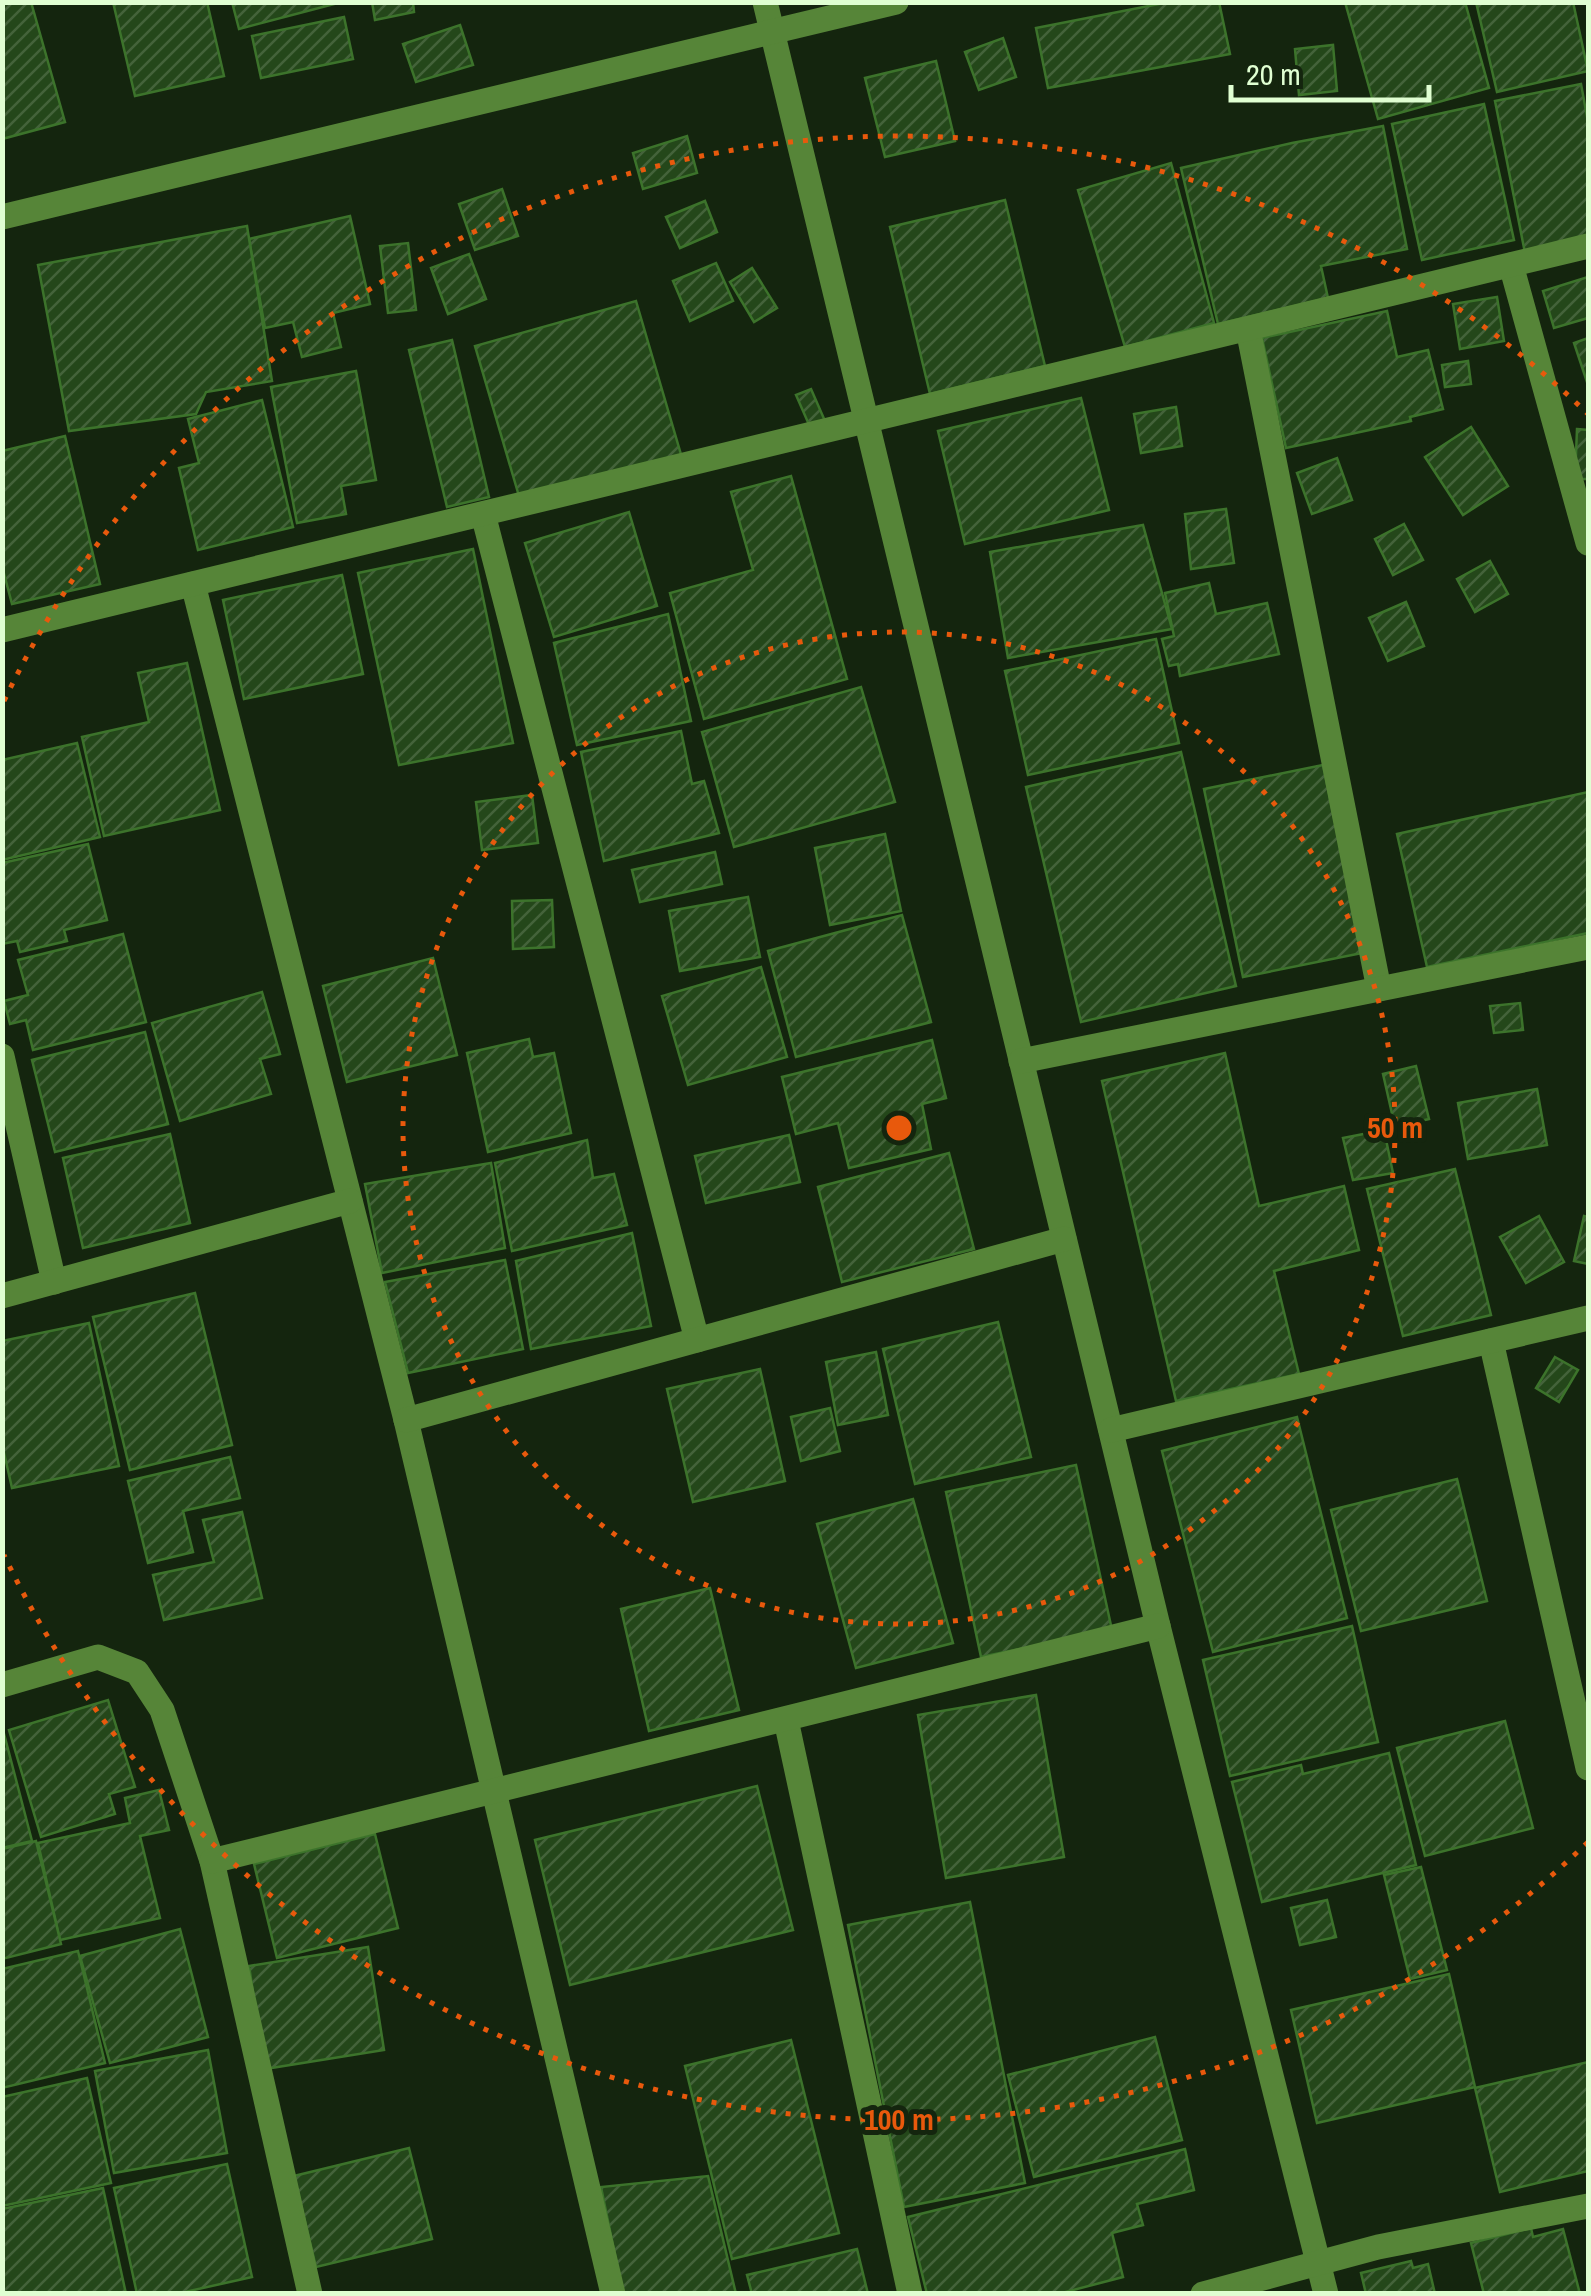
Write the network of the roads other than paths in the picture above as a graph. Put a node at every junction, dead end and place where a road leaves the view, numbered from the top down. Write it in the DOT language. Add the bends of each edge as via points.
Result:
graph roads {
  1 [pos="765,2"];
  2 [pos="896,2"];
  3 [pos="772,32"];
  4 [pos="2,217"];
  5 [pos="1588,246"];
  6 [pos="1512,265"];
  7 [pos="1248,329"];
  8 [pos="866,421"];
  9 [pos="483,514"];
  10 [pos="1588,544"];
  11 [pos="193,584"];
  12 [pos="2,630"];
  13 [pos="1588,947"];
  14 [pos="1379,989"];
  15 [pos="2,1056"];
  16 [pos="1021,1061"];
  17 [pos="350,1201"];
  18 [pos="1064,1238"];
  19 [pos="54,1282"];
  20 [pos="2,1296"];
  21 [pos="1588,1318"];
  22 [pos="697,1340"];
  23 [pos="1491,1340"];
  24 [pos="406,1420"];
  25 [pos="1111,1430"];
  26 [pos="1158,1626"];
  27 [pos="2,1686"];
  28 [pos="786,1720"];
  29 [pos="1588,1768"];
  30 [pos="494,1791"];
  31 [pos="212,1861"];
  32 [pos="1588,2206"];
  33 [pos="1318,2262"];
  34 [pos="310,2294"];
  35 [pos="613,2294"];
  36 [pos="910,2294"];
  37 [pos="1203,2294"];
  38 [pos="1326,2294"];
  1 -- 3 [label="street"];
  2 -- 3 [label="street"];
  3 -- 4 [label="street"];
  3 -- 8 [label="street"];
  5 -- 6 [label="street"];
  6 -- 7 [label="street"];
  6 -- 10 [label="street"];
  7 -- 8 [label="street"];
  7 -- 14 [label="street"];
  8 -- 9 [label="street"];
  8 -- 16 [label="street"];
  9 -- 11 [label="street"];
  9 -- 22 [label="street"];
  11 -- 12 [label="street"];
  11 -- 17 [label="street"];
  13 -- 14 [label="street"];
  14 -- 16 [label="street"];
  15 -- 19 [label="street"];
  16 -- 18 [label="street"];
  17 -- 19 [label="street"];
  17 -- 24 [label="street"];
  18 -- 22 [label="street"];
  18 -- 25 [label="street"];
  19 -- 20 [label="street"];
  21 -- 23 [label="street"];
  22 -- 24 [label="street"];
  23 -- 25 [label="street"];
  23 -- 29 [label="street"];
  24 -- 30 [label="street"];
  25 -- 26 [label="street"];
  26 -- 28 [label="street"];
  26 -- 33 [label="street"];
  27 -- 31 [label="street" via="98,1658 136,1672 162,1710"];
  28 -- 30 [label="street"];
  28 -- 36 [label="street"];
  30 -- 31 [label="street"];
  30 -- 35 [label="street"];
  31 -- 34 [label="street"];
  32 -- 33 [label="street"];
  33 -- 37 [label="street"];
  33 -- 38 [label="street"];
}
